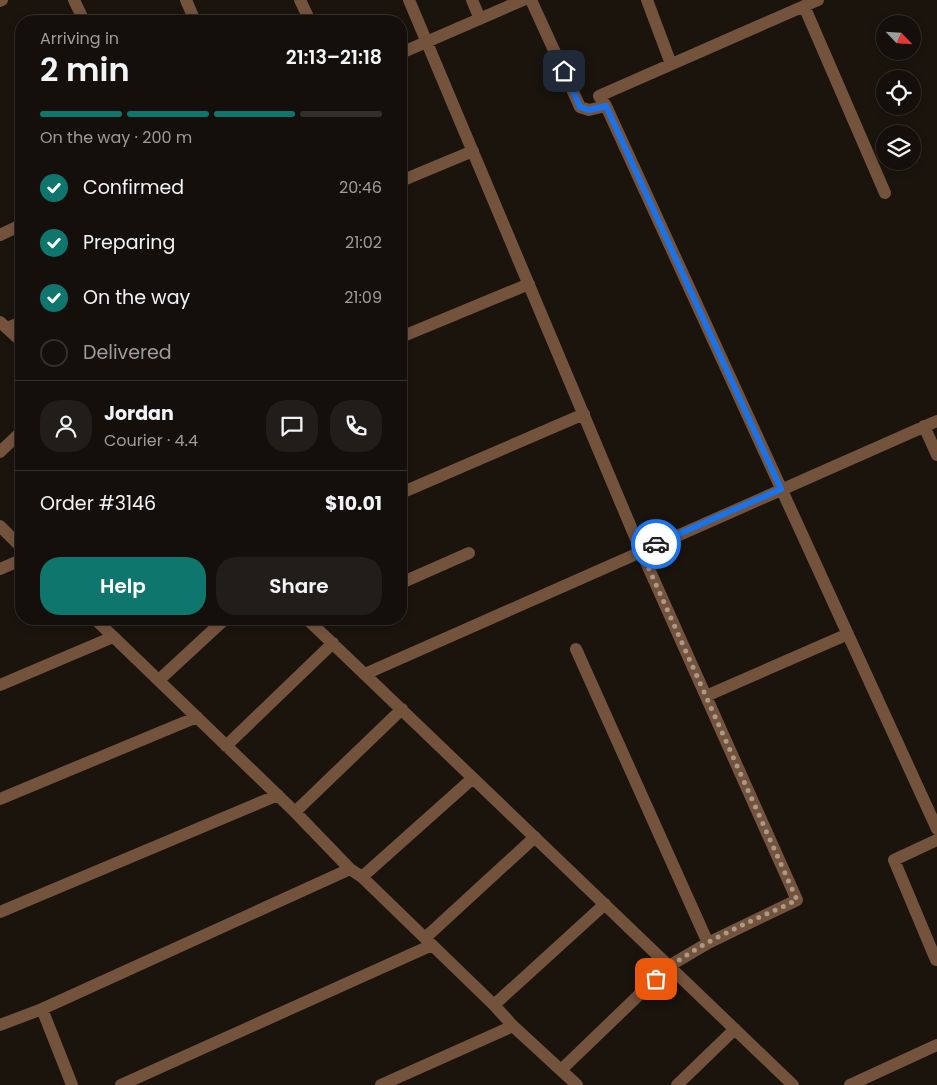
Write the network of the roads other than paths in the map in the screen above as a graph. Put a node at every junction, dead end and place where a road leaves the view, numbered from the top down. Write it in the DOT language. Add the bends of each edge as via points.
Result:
graph roads {
  1 [pos="74,0"];
  2 [pos="186,0"];
  3 [pos="300,0"];
  4 [pos="409,0"];
  5 [pos="472,0"];
  6 [pos="523,0"];
  7 [pos="531,0"];
  8 [pos="647,0"];
  9 [pos="818,0"];
  10 [pos="804,6"];
  11 [pos="81,15"];
  12 [pos="192,15"];
  13 [pos="307,15"];
  14 [pos="480,19"];
  15 [pos="428,42"];
  16 [pos="407,51"];
  17 [pos="671,64"];
  18 [pos="606,106"];
  19 [pos="473,151"];
  20 [pos="407,178"];
  21 [pos="885,193"];
  22 [pos="15,228"];
  23 [pos="0,235"];
  24 [pos="529,284"];
  25 [pos="4,325"];
  26 [pos="15,335"];
  27 [pos="407,335"];
  28 [pos="584,414"];
  29 [pos="937,421"];
  30 [pos="924,426"];
  31 [pos="15,438"];
  32 [pos="0,452"];
  33 [pos="937,455"];
  34 [pos="781,489"];
  35 [pos="407,490"];
  36 [pos="0,526"];
  37 [pos="15,541"];
  38 [pos="641,551"];
  39 [pos="469,553"];
  40 [pos="15,563"];
  41 [pos="0,569"];
  42 [pos="407,580"];
  43 [pos="101,625"];
  44 [pos="219,625"];
  45 [pos="314,625"];
  46 [pos="848,634"];
  47 [pos="114,637"];
  48 [pos="333,643"];
  49 [pos="576,649"];
  50 [pos="365,674"];
  51 [pos="159,680"];
  52 [pos="0,686"];
  53 [pos="706,696"];
  54 [pos="402,709"];
  55 [pos="197,717"];
  56 [pos="226,746"];
  57 [pos="473,778"];
  58 [pos="278,795"];
  59 [pos="0,799"];
  60 [pos="295,812"];
  61 [pos="937,829"];
  62 [pos="535,837"];
  63 [pos="937,840"];
  64 [pos="350,869"];
  65 [pos="362,878"];
  66 [pos="604,904"];
  67 [pos="0,912"];
  68 [pos="429,941"];
  69 [pos="708,943"];
  70 [pos="936,960"];
  71 [pos="669,966"];
  72 [pos="494,1005"];
  73 [pos="42,1009"];
  74 [pos="0,1025"];
  75 [pos="513,1026"];
  76 [pos="735,1029"];
  77 [pos="937,1045"];
  78 [pos="561,1070"];
  79 [pos="72,1085"];
  80 [pos="121,1085"];
  81 [pos="381,1085"];
  82 [pos="577,1085"];
  83 [pos="677,1085"];
  84 [pos="793,1085"];
  85 [pos="850,1085"];
  1 -- 11 [label="street"];
  2 -- 12 [label="street"];
  3 -- 13 [label="street"];
  4 -- 15 [label="street"];
  5 -- 14 [label="street"];
  6 -- 14 [label="street"];
  7 -- 18 [label="street" via="580,107 589,110"];
  8 -- 17 [label="street"];
  9 -- 10 [label="street"];
  10 -- 17 [label="street"];
  10 -- 21 [label="street"];
  14 -- 15 [label="street"];
  15 -- 16 [label="street"];
  15 -- 19 [label="street"];
  17 -- 18 [label="street" via="599,96"];
  18 -- 34 [label="street"];
  19 -- 20 [label="street"];
  19 -- 24 [label="street"];
  22 -- 23 [label="street"];
  24 -- 27 [label="street"];
  24 -- 28 [label="street"];
  25 -- 26 [label="street"];
  28 -- 35 [label="street"];
  28 -- 38 [label="street"];
  29 -- 30 [label="street"];
  30 -- 33 [label="street"];
  30 -- 34 [label="street"];
  31 -- 32 [label="street"];
  34 -- 38 [label="street"];
  34 -- 46 [label="street"];
  36 -- 37 [label="street"];
  38 -- 50 [label="street"];
  38 -- 53 [label="street"];
  39 -- 42 [label="street"];
  40 -- 41 [label="street"];
  43 -- 47 [label="street"];
  44 -- 51 [label="street"];
  45 -- 48 [label="street"];
  46 -- 53 [label="street"];
  46 -- 61 [label="street"];
  47 -- 51 [label="street"];
  47 -- 52 [label="street"];
  48 -- 50 [label="street"];
  48 -- 56 [label="street"];
  49 -- 69 [label="street"];
  50 -- 54 [label="street"];
  51 -- 55 [label="street"];
  53 -- 69 [label="street" via="797,900"];
  54 -- 57 [label="street"];
  54 -- 60 [label="street"];
  55 -- 56 [label="street"];
  55 -- 59 [label="street"];
  56 -- 58 [label="street"];
  57 -- 62 [label="street"];
  57 -- 65 [label="street"];
  58 -- 60 [label="street"];
  58 -- 67 [label="street"];
  60 -- 64 [label="street"];
  62 -- 66 [label="street"];
  62 -- 68 [label="street"];
  63 -- 70 [label="street" via="894,860"];
  64 -- 65 [label="street"];
  64 -- 73 [label="street"];
  65 -- 68 [label="street"];
  66 -- 71 [label="street"];
  66 -- 72 [label="street"];
  68 -- 72 [label="street"];
  68 -- 80 [label="street"];
  69 -- 71 [label="street"];
  71 -- 76 [label="street"];
  71 -- 78 [label="street"];
  72 -- 75 [label="street"];
  73 -- 74 [label="street"];
  73 -- 79 [label="street"];
  75 -- 78 [label="street"];
  75 -- 81 [label="street"];
  76 -- 83 [label="street"];
  76 -- 84 [label="street"];
  77 -- 85 [label="street"];
  78 -- 82 [label="street"];
}
